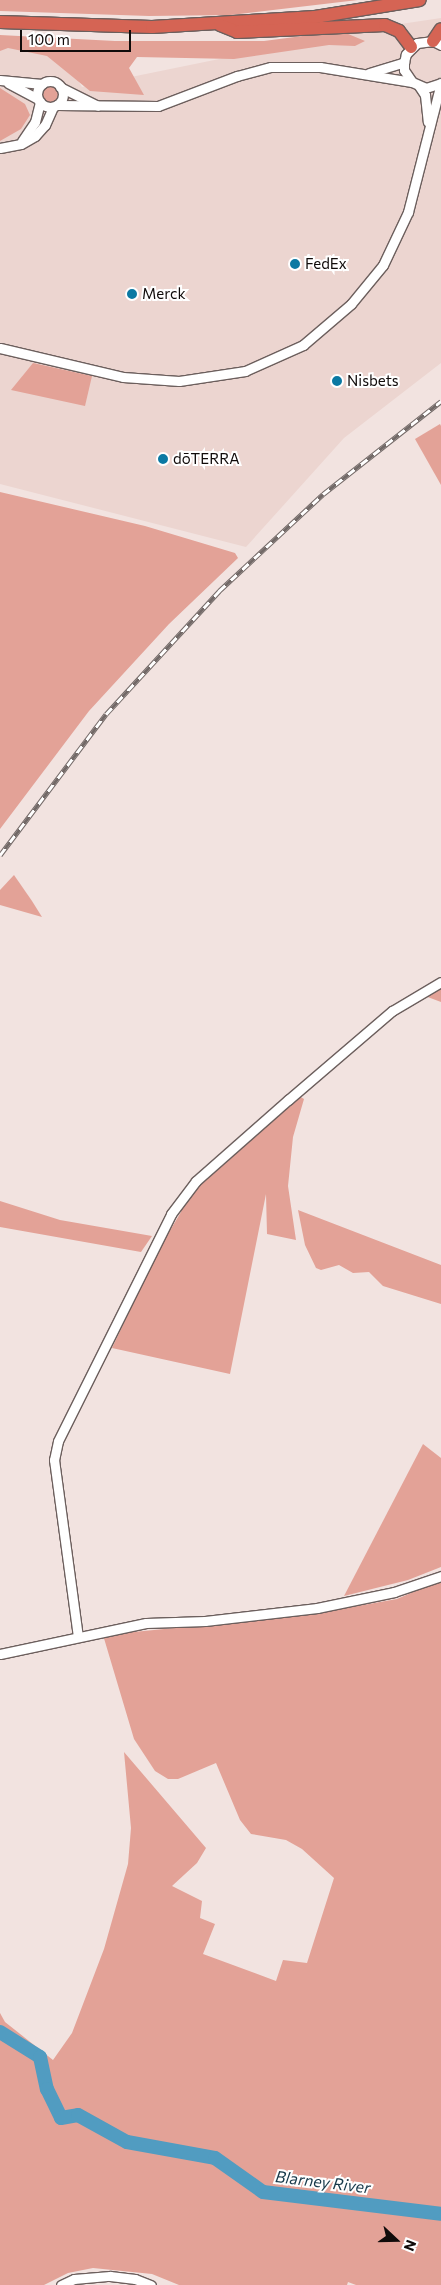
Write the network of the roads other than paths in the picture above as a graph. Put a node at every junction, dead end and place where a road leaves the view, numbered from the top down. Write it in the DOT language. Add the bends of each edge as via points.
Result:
graph roads {
  1 [pos="420,0"];
  2 [pos="0,22"];
  3 [pos="218,24"];
  4 [pos="441,29"];
  5 [pos="437,43"];
  6 [pos="411,47"];
  7 [pos="404,62"];
  8 [pos="353,73"];
  9 [pos="3,81"];
  10 [pos="441,83"];
  11 [pos="42,84"];
  12 [pos="416,84"];
  13 [pos="60,87"];
  14 [pos="39,101"];
  15 [pos="55,106"];
  16 [pos="99,106"];
  17 [pos="429,132"];
  18 [pos="18,145"];
  19 [pos="0,148"];
  20 [pos="0,348"];
  21 [pos="441,982"];
  22 [pos="441,1576"];
  23 [pos="78,1637"];
  24 [pos="0,1654"];
  25 [pos="61,2285"];
  26 [pos="151,2285"];
  1 -- 3 [label="highway" via="315,17"];
  2 -- 3 [label="highway" via="152,27"];
  3 -- 6 [label="highway" via="237,32 385,25 399,31"];
  4 -- 5 [label="highway"];
  5 -- 6 [label="street" via="425,41"];
  6 -- 7 [label="street"];
  7 -- 8 [label="street" via="383,70"];
  7 -- 12 [label="street" via="404,70"];
  8 -- 12 [label="street"];
  8 -- 16 [label="street" via="320,68 270,67 158,106"];
  9 -- 11 [label="street"];
  9 -- 14 [label="street"];
  10 -- 12 [label="street"];
  10 -- 17 [label="street"];
  11 -- 13 [label="street" via="50,82"];
  11 -- 14 [label="street" via="37,92"];
  12 -- 17 [label="street" via="425,95"];
  13 -- 15 [label="street" via="62,96"];
  13 -- 16 [label="street"];
  14 -- 15 [label="street"];
  14 -- 18 [label="street" via="35,122"];
  15 -- 16 [label="street"];
  15 -- 18 [label="street" via="40,131"];
  17 -- 20 [label="street" via="406,218 383,264 334,322 294,349 245,371 179,381 123,377"];
  18 -- 19 [label="street"];
  21 -- 23 [label="street" via="392,1011 288,1100 196,1181 171,1214 58,1441 54,1460"];
  22 -- 23 [label="street" via="394,1592 317,1608 205,1621 146,1624"];
  23 -- 24 [label="street"];
  25 -- 26 [label="street" via="74,2279 110,2276 135,2278"];
}
